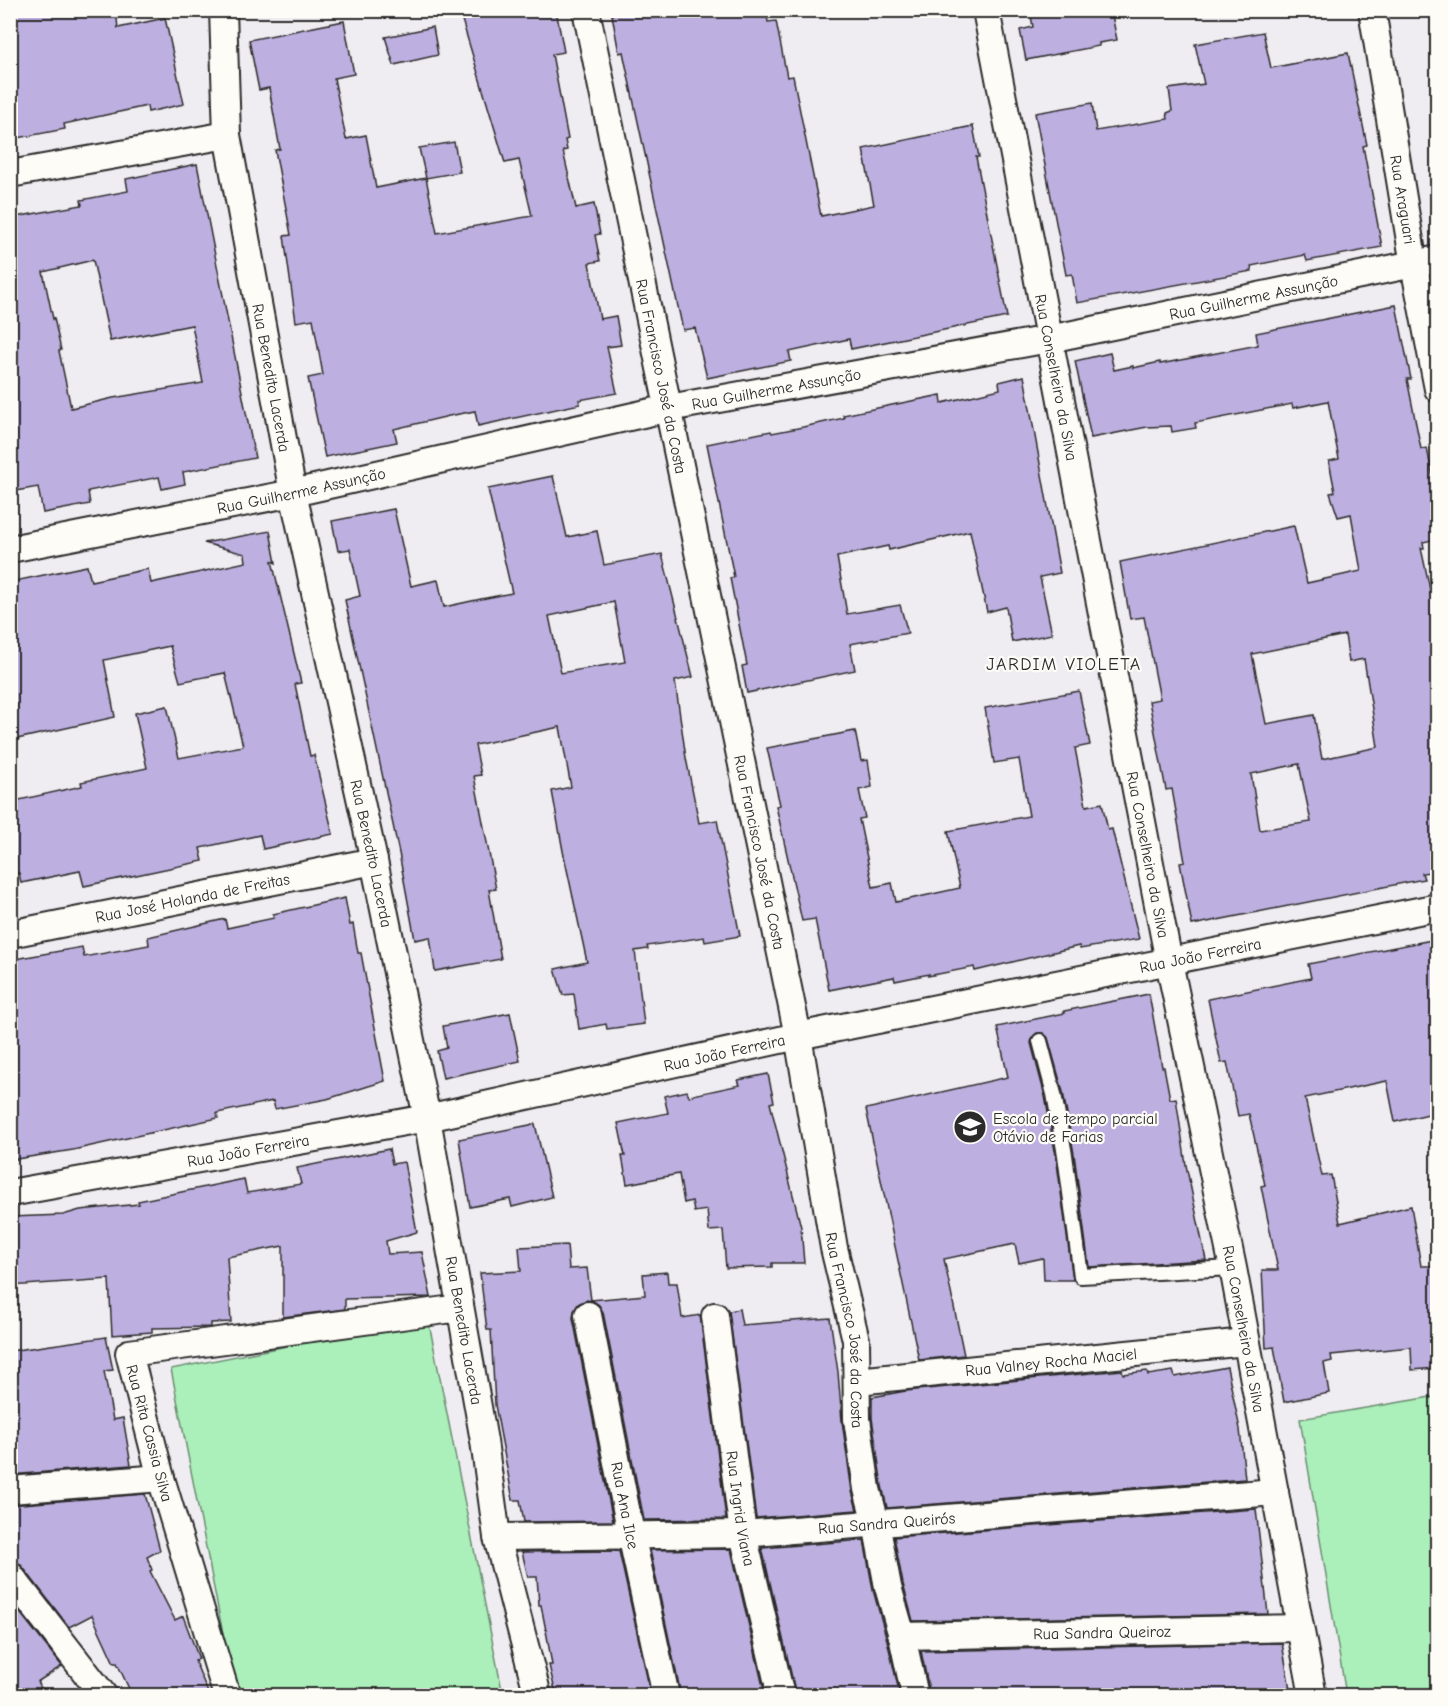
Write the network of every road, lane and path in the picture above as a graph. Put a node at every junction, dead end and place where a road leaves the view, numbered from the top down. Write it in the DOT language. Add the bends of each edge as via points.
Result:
graph roads {
  1 [pos="223,10"];
  2 [pos="586,10"];
  3 [pos="986,10"];
  4 [pos="1372,10"];
  5 [pos="227,135"];
  6 [pos="10,174"];
  7 [pos="1426,262"];
  8 [pos="1048,339"];
  9 [pos="1437,389"];
  10 [pos="669,408"];
  11 [pos="293,494"];
  12 [pos="10,549"];
  13 [pos="374,861"];
  14 [pos="1437,908"];
  15 [pos="10,934"];
  16 [pos="1168,962"];
  17 [pos="798,1036"];
  18 [pos="1040,1041"];
  19 [pos="427,1118"];
  20 [pos="10,1193"];
  21 [pos="1233,1268"];
  22 [pos="460,1308"];
  23 [pos="588,1315"];
  24 [pos="715,1316"];
  25 [pos="1246,1342"];
  26 [pos="857,1381"];
  27 [pos="161,1478"];
  28 [pos="10,1490"];
  29 [pos="1275,1492"];
  30 [pos="876,1523"];
  31 [pos="631,1534"];
  32 [pos="743,1534"];
  33 [pos="497,1537"];
  34 [pos="10,1575"];
  35 [pos="1300,1628"];
  36 [pos="902,1636"];
  37 [pos="104,1695"];
  38 [pos="227,1695"];
  39 [pos="538,1695"];
  40 [pos="666,1695"];
  41 [pos="781,1695"];
  42 [pos="915,1695"];
  43 [pos="1313,1695"];
  1 -- 5 [label="street, Rua Benedito Lacerda"];
  2 -- 10 [label="street, Rua Francisco José da Costa"];
  3 -- 8 [label="street, Rua Conselheiro da Silva"];
  4 -- 7 [label="street, Rua Araguari"];
  5 -- 6 [label="street"];
  5 -- 11 [label="street, Rua Benedito Lacerda"];
  7 -- 8 [label="street, Rua Guilherme Assunção"];
  7 -- 9 [label="street, Rua Araguari"];
  8 -- 10 [label="street, Rua Guilherme Assunção"];
  8 -- 16 [label="street, Rua Conselheiro da Silva"];
  10 -- 11 [label="street, Rua Guilherme Assunção"];
  10 -- 17 [label="street, Rua Francisco José da Costa"];
  11 -- 12 [label="street, Rua Guilherme Assunção"];
  11 -- 13 [label="street, Rua Benedito Lacerda"];
  13 -- 15 [label="street, Rua José Holanda de Freitas"];
  13 -- 19 [label="street, Rua Benedito Lacerda"];
  14 -- 16 [label="street, Rua João Ferreira"];
  16 -- 17 [label="street, Rua João Ferreira"];
  16 -- 21 [label="street, Rua Conselheiro da Silva"];
  17 -- 19 [label="street, Rua João Ferreira"];
  17 -- 26 [label="street, Rua Francisco José da Costa" via="834,1248 856,1340"];
  18 -- 21 [label="lane" via="1065,1155 1081,1276"];
  19 -- 20 [label="street, Rua João Ferreira"];
  19 -- 22 [label="street, Rua Benedito Lacerda"];
  21 -- 25 [label="street, Rua Conselheiro da Silva"];
  22 -- 27 [label="street, Rua Rita Cassia Silva" via="129,1353"];
  22 -- 33 [label="street, Rua Benedito Lacerda"];
  23 -- 31 [label="street, Rua Ana Ilce"];
  24 -- 32 [label="street, Rua Ingrid Viana"];
  25 -- 26 [label="street, Rua Valney Rocha Maciel"];
  25 -- 29 [label="street, Rua Conselheiro da Silva"];
  26 -- 30 [label="street, Rua Francisco José da Costa" via="857,1419"];
  27 -- 28 [label="street"];
  27 -- 38 [label="street, Rua Rita Cassia Silva"];
  29 -- 30 [label="street, Rua Sandra Queirós"];
  29 -- 35 [label="street, Rua Conselheiro da Silva"];
  30 -- 32 [label="street, Rua Sandra Queirós"];
  30 -- 36 [label="street, Rua Francisco José da Costa"];
  31 -- 32 [label="street, Rua Sandra Queirós"];
  31 -- 33 [label="street, Rua Sandra Queirós"];
  31 -- 40 [label="street, Rua Ana Ilce"];
  32 -- 41 [label="street, Rua Ingrid Viana"];
  33 -- 39 [label="street, Rua Benedito Lacerda"];
  34 -- 37 [label="street"];
  35 -- 36 [label="street, Rua Sandra Queiroz"];
  35 -- 43 [label="street, Rua Conselheiro da Silva"];
  36 -- 42 [label="street, Rua Francisco José da Costa"];
}
